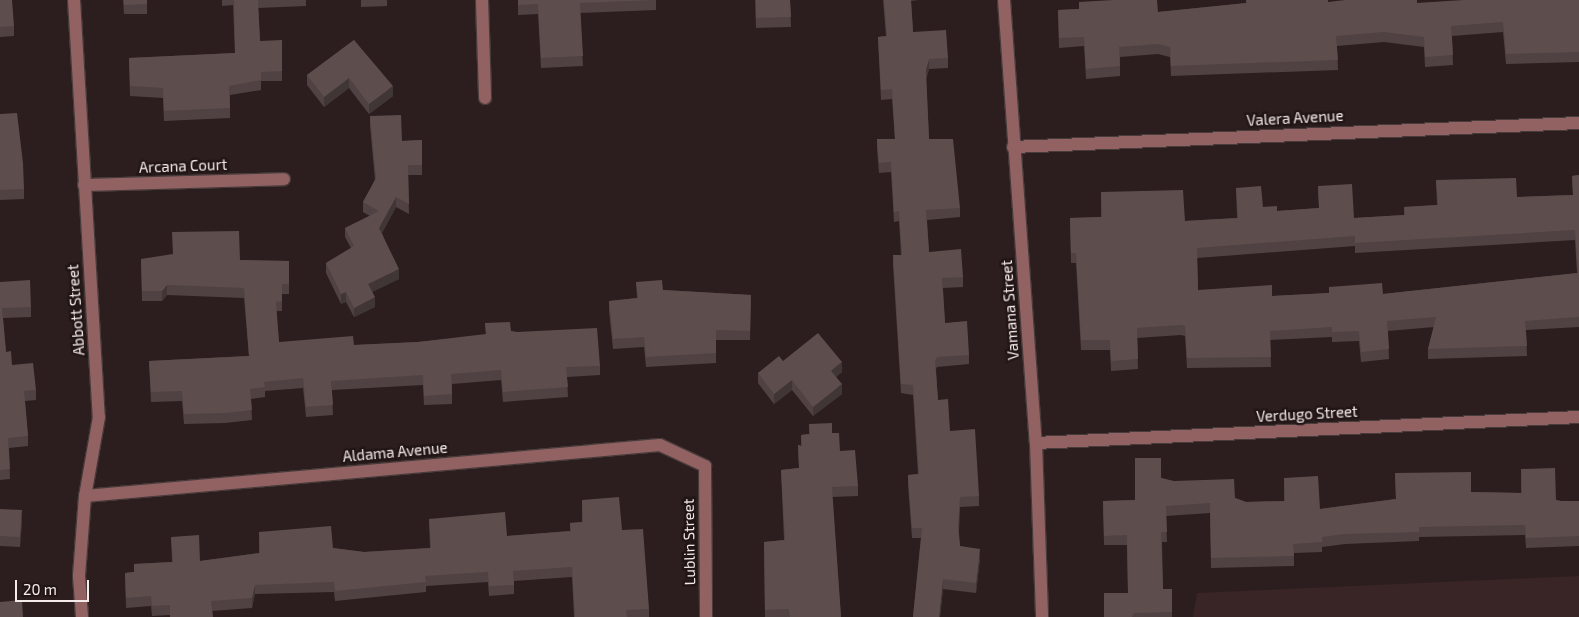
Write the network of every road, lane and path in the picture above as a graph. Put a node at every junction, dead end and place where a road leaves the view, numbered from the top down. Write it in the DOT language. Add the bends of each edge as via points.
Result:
graph roads {
  1 [pos="74,0"];
  2 [pos="482,0"];
  3 [pos="1004,0"];
  4 [pos="485,98"];
  5 [pos="1579,123"];
  6 [pos="1013,147"];
  7 [pos="284,179"];
  8 [pos="84,186"];
  9 [pos="1579,417"];
  10 [pos="1036,443"];
  11 [pos="705,466"];
  12 [pos="85,496"];
  13 [pos="82,617"];
  14 [pos="706,617"];
  15 [pos="1042,617"];
  1 -- 8 [label="street, Abbott Street"];
  2 -- 4 [label="street"];
  3 -- 6 [label="street, Vamana Street"];
  5 -- 6 [label="street, Valera Avenue"];
  6 -- 10 [label="street, Vamana Street"];
  7 -- 8 [label="street, Arcana Court"];
  8 -- 12 [label="street, Abbott Street" via="99,417"];
  9 -- 10 [label="street, Verdugo Street"];
  10 -- 15 [label="street, Vamana Street"];
  11 -- 12 [label="street, Aldama Avenue" via="660,445"];
  11 -- 14 [label="street, Lublin Street"];
  12 -- 13 [label="street, Abbott Street" via="79,576"];
}
